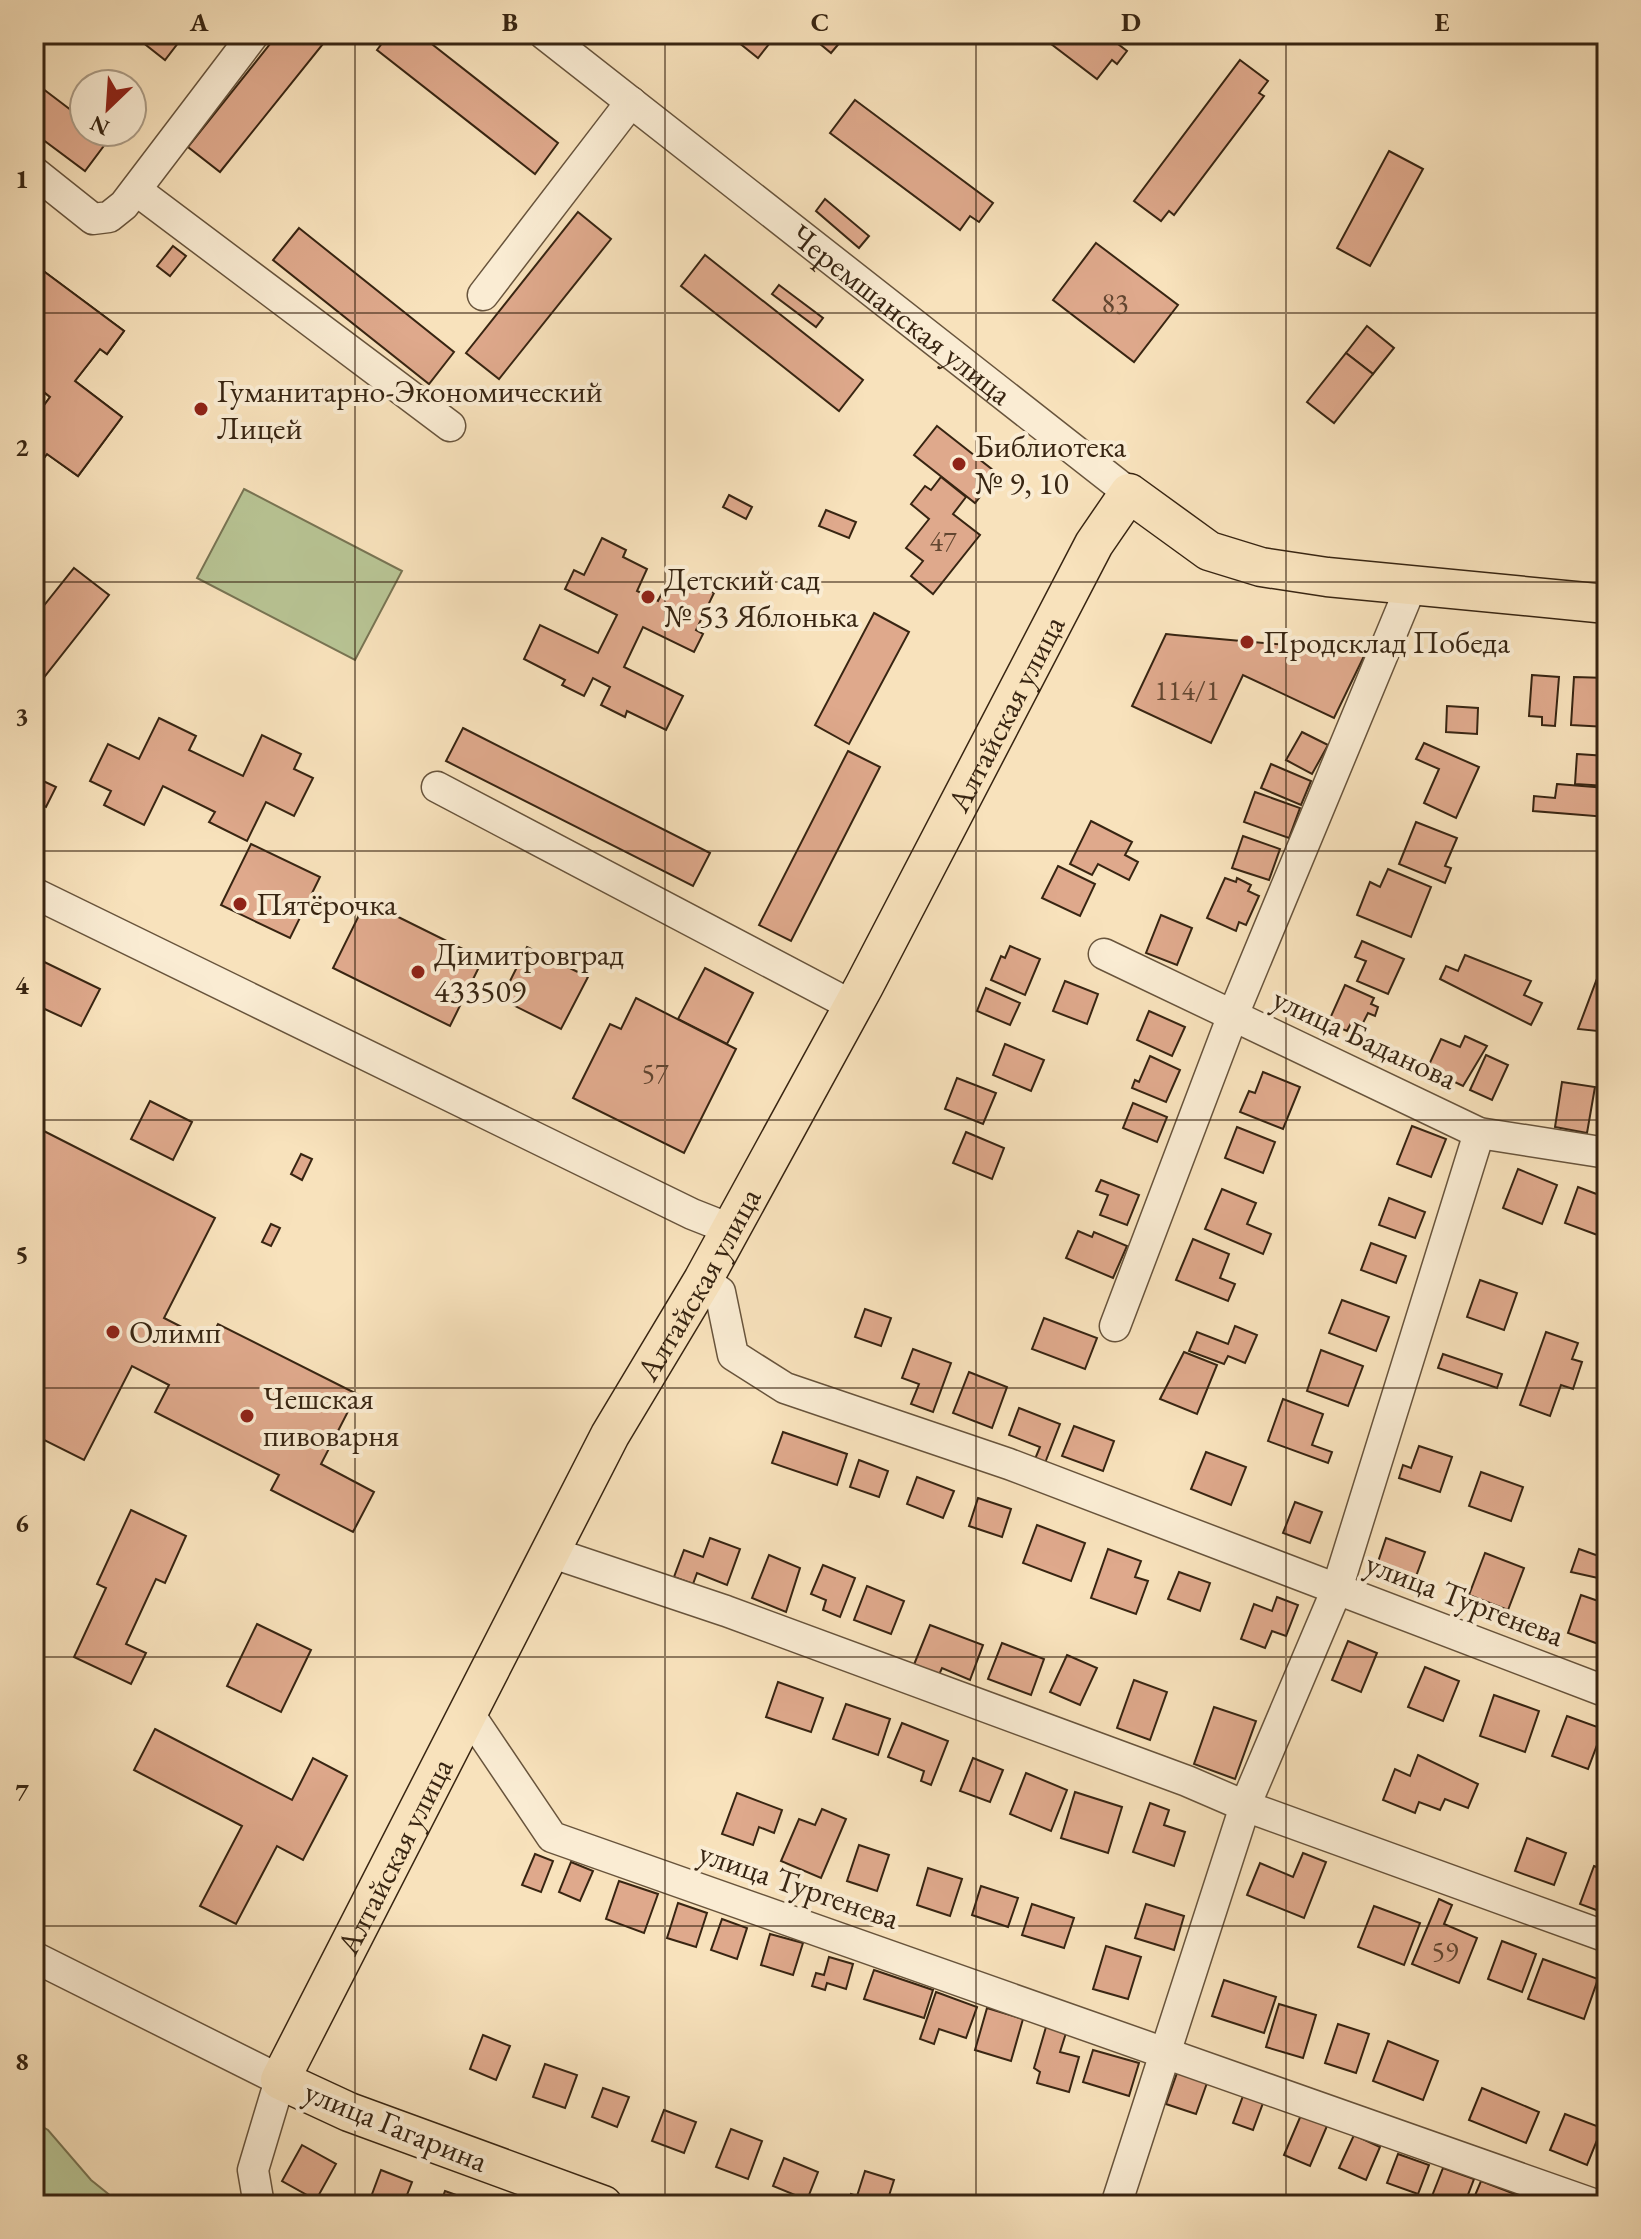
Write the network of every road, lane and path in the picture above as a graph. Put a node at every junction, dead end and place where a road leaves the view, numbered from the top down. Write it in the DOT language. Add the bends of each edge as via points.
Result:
graph roads {
  1 [pos="254,34"];
  2 [pos="544,34"];
  3 [pos="631,102"];
  4 [pos="34,172"];
  5 [pos="136,190"];
  6 [pos="483,295"];
  7 [pos="450,426"];
  8 [pos="1129,493"];
  9 [pos="1412,584"];
  10 [pos="1607,604"];
  11 [pos="437,787"];
  12 [pos="34,893"];
  13 [pos="1104,954"];
  14 [pos="851,1005"];
  15 [pos="1233,1015"];
  16 [pos="1479,1133"];
  17 [pos="1607,1153"];
  18 [pos="730,1229"];
  19 [pos="703,1280"];
  20 [pos="1115,1326"];
  21 [pos="550,1552"];
  22 [pos="1337,1589"];
  23 [pos="1607,1692"];
  24 [pos="467,1711"];
  25 [pos="1245,1806"];
  26 [pos="1607,1937"];
  27 [pos="34,1957"];
  28 [pos="1164,2051"];
  29 [pos="280,2080"];
  30 [pos="253,2170"];
  31 [pos="259,2205"];
  32 [pos="272,2205"];
  33 [pos="603,2205"];
  34 [pos="1116,2205"];
  35 [pos="1596,2205"];
  1 -- 5 [label="street"];
  2 -- 3 [label="street, Черемшанская улица"];
  3 -- 6 [label="street"];
  3 -- 8 [label="street, Черемшанская улица"];
  4 -- 5 [label="street" via="93,219 109,217"];
  5 -- 7 [label="street"];
  8 -- 9 [label="main road, Черемшанская улица" via="1209,551 1234,560 1327,577"];
  8 -- 14 [label="main road, Алтайская улица" via="1094,544"];
  9 -- 10 [label="main road, Черемшанская улица"];
  9 -- 15 [label="street"];
  11 -- 14 [label="street"];
  12 -- 18 [label="street"];
  13 -- 15 [label="street, улица Баданова"];
  14 -- 18 [label="main road, Алтайская улица"];
  15 -- 16 [label="street, улица Баданова"];
  15 -- 20 [label="street"];
  16 -- 17 [label="street, улица Баданова"];
  16 -- 22 [label="street"];
  18 -- 19 [label="main road, Алтайская улица"];
  19 -- 21 [label="main road, Алтайская улица" via="610,1435"];
  19 -- 22 [label="street" via="720,1292 733,1355 785,1388 1009,1464"];
  21 -- 24 [label="main road, Алтайская улица"];
  21 -- 25 [label="street" via="741,1617"];
  22 -- 23 [label="street, улица Тургенева"];
  22 -- 25 [label="street, улица Тургенева"];
  24 -- 28 [label="street, улица Тургенева" via="552,1837"];
  24 -- 29 [label="main road, Алтайская улица"];
  25 -- 26 [label="street"];
  25 -- 28 [label="street, улица Тургенева"];
  27 -- 29 [label="street"];
  28 -- 34 [label="street, улица Тургенева"];
  28 -- 35 [label="street, улица Тургенева"];
  29 -- 30 [label="street"];
  29 -- 33 [label="main road, улица Гагарина" via="349,2112"];
  30 -- 31 [label="street"];
  30 -- 32 [label="street"];
}
